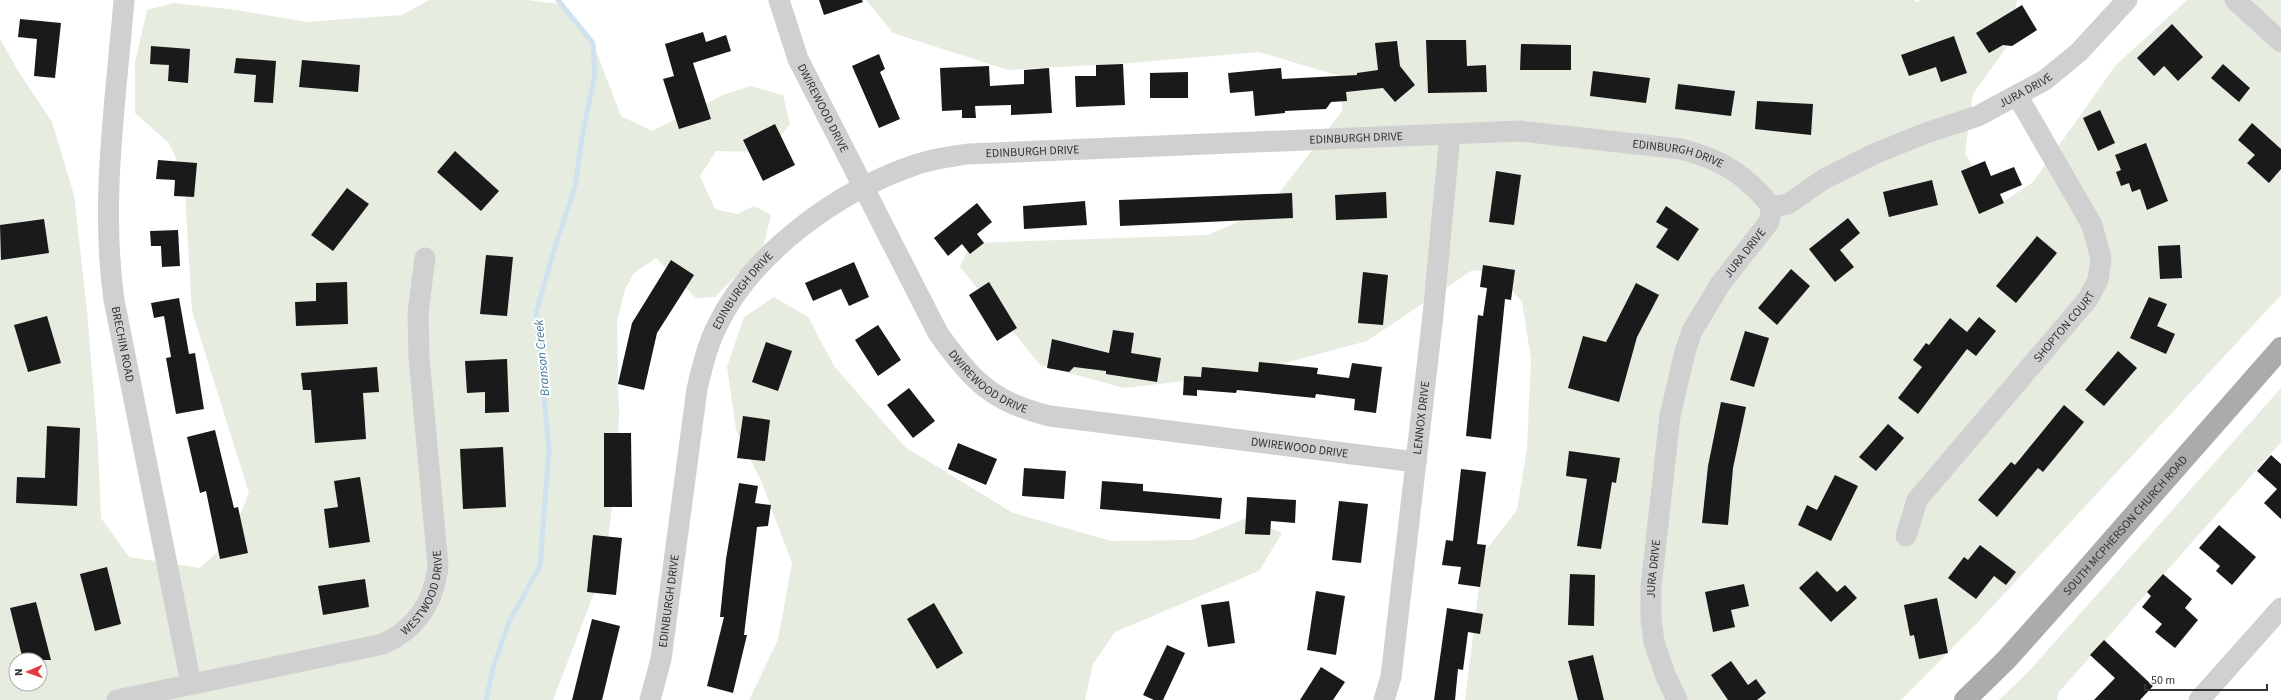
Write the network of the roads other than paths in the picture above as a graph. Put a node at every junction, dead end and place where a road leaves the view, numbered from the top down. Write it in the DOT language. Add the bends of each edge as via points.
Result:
graph roads {
  1 [pos="124,0"];
  2 [pos="779,0"];
  3 [pos="2126,0"];
  4 [pos="2235,0"];
  5 [pos="2281,42"];
  6 [pos="2017,95"];
  7 [pos="1450,134"];
  8 [pos="863,187"];
  9 [pos="1772,207"];
  10 [pos="425,258"];
  11 [pos="2281,348"];
  12 [pos="1416,462"];
  13 [pos="1906,536"];
  14 [pos="2281,608"];
  15 [pos="191,684"];
  16 [pos="117,700"];
  17 [pos="650,700"];
  18 [pos="1384,700"];
  19 [pos="1677,700"];
  20 [pos="1965,700"];
  21 [pos="2199,700"];
  1 -- 15 [label="street, BRECHIN ROAD" via="108,200 109,267"];
  2 -- 8 [label="street, DWIREWOOD DRIVE" via="798,59"];
  3 -- 6 [label="street, JURA DRIVE" via="2074,56 2045,80"];
  4 -- 5 [label="street"];
  6 -- 9 [label="street, JURA DRIVE" via="1978,116 1926,132 1874,154 1824,179 1788,204"];
  6 -- 13 [label="street, SHOPTON COURT" via="2092,225 2101,258 2098,280 2088,299 1917,500"];
  7 -- 8 [label="street, EDINBURGH DRIVE" via="968,154 913,165"];
  7 -- 9 [label="street, EDINBURGH DRIVE" via="1520,131 1681,149 1713,158 1732,169 1750,182"];
  7 -- 12 [label="street, LENNOX DRIVE"];
  8 -- 12 [label="street, DWIREWOOD DRIVE" via="938,333 957,360 980,385 1008,403 1050,416"];
  8 -- 17 [label="street, EDINBURGH DRIVE" via="821,212 762,263 740,288 717,326 704,357 697,389 661,659"];
  9 -- 19 [label="street, JURA DRIVE" via="1769,222 1721,283 1692,331 1684,352 1670,416 1651,587 1651,620 1654,642"];
  10 -- 15 [label="street, WESTWOOD DRIVE" via="418,313 418,358 438,566 434,588 425,608 411,626 383,644"];
  11 -- 20 [label="main road, SOUTH MCPHERSON CHURCH ROAD" via="2006,660"];
  12 -- 18 [label="street, LENNOX DRIVE" via="1391,677"];
  14 -- 21 [label="street"];
  15 -- 16 [label="street, WESTWOOD DRIVE"];
}
